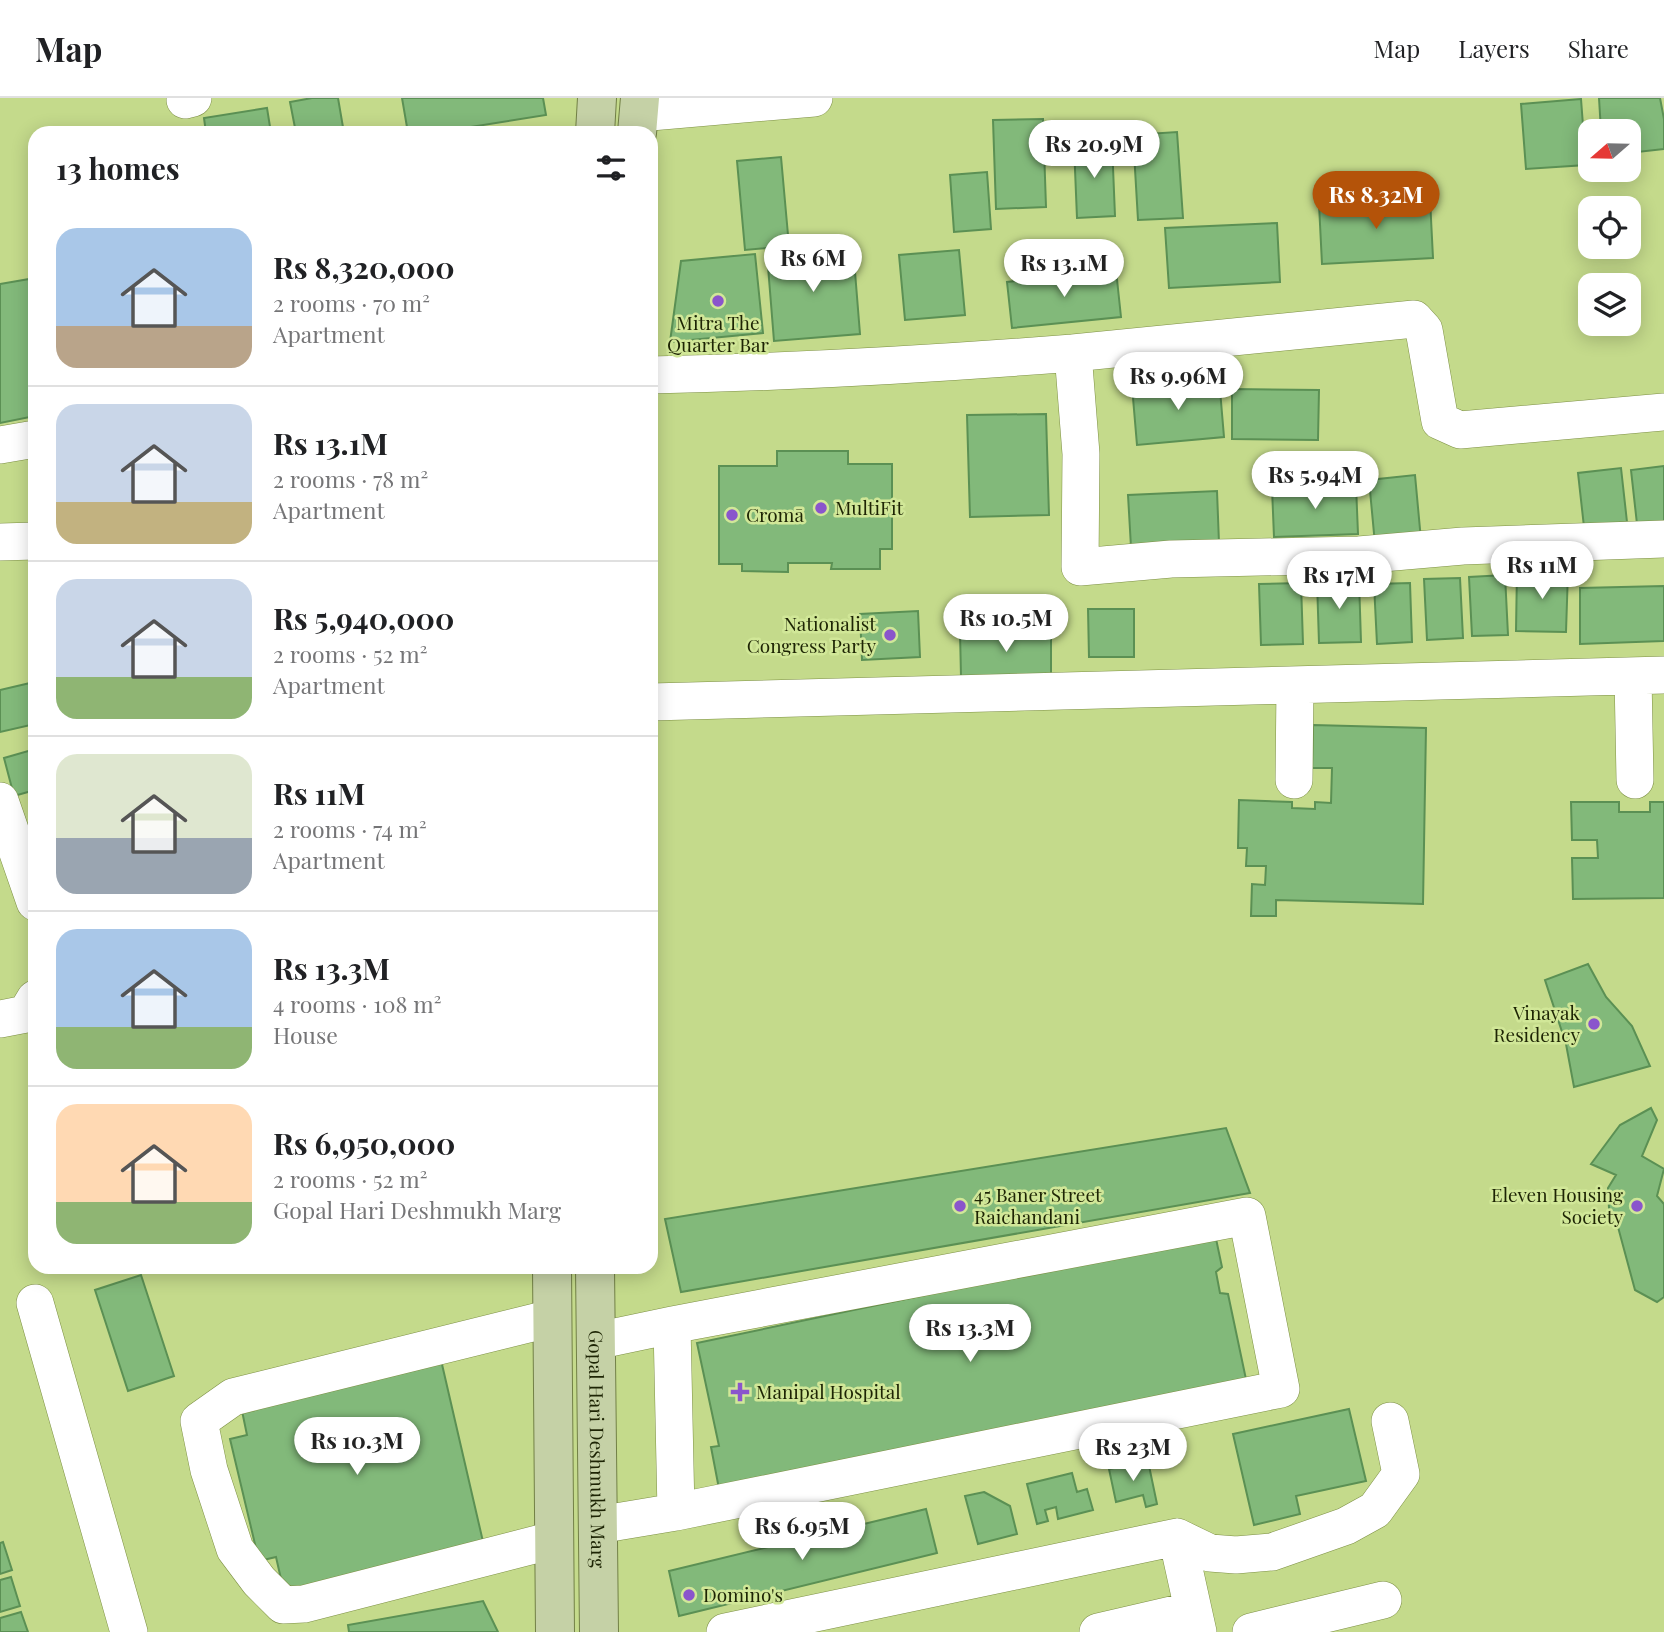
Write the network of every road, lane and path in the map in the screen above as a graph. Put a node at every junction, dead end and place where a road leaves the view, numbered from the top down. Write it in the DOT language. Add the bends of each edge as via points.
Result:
graph roads {
  1 [pos="597,98"];
  2 [pos="814,98"];
  3 [pos="639,115"];
  4 [pos="595,126"];
  5 [pos="1073,353"];
  6 [pos="658,375"];
  7 [pos="1664,411"];
  8 [pos="28,440"];
  9 [pos="0,445"];
  10 [pos="1664,539"];
  11 [pos="28,541"];
  12 [pos="0,542"];
  13 [pos="1648,675"];
  14 [pos="1295,686"];
  15 [pos="658,702"];
  16 [pos="1294,780"];
  17 [pos="1635,780"];
  18 [pos="0,801"];
  19 [pos="28,882"];
  20 [pos="28,1011"];
  21 [pos="0,1019"];
  22 [pos="552,1274"];
  23 [pos="595,1274"];
  24 [pos="35,1303"];
  25 [pos="552,1318"];
  26 [pos="672,1325"];
  27 [pos="596,1341"];
  28 [pos="1390,1421"];
  29 [pos="676,1512"];
  30 [pos="598,1525"];
  31 [pos="1177,1536"];
  32 [pos="553,1540"];
  33 [pos="1383,1600"];
  34 [pos="1196,1621"];
  35 [pos="129,1632"];
  36 [pos="555,1632"];
  37 [pos="599,1632"];
  38 [pos="725,1632"];
  39 [pos="1098,1632"];
  40 [pos="1251,1632"];
  1 -- 4 [label="main road"];
  2 -- 3 [label="street"];
  5 -- 6 [label="street"];
  5 -- 7 [label="street" via="1414,319 1424,330 1440,421 1460,430"];
  5 -- 10 [label="street" via="1081,454 1080,567 1171,559 1359,555 1463,546"];
  8 -- 9 [label="street"];
  11 -- 12 [label="street"];
  13 -- 14 [label="street"];
  13 -- 17 [label="street"];
  14 -- 15 [label="street"];
  14 -- 16 [label="street"];
  18 -- 19 [label="street"];
  20 -- 21 [label="street"];
  22 -- 25 [label="main road"];
  23 -- 27 [label="main road, Gopal Hari Deshmukh Marg"];
  24 -- 35 [label="street"];
  25 -- 32 [label="main road"];
  25 -- 32 [label="street" via="233,1397 199,1421 209,1470 235,1549 283,1605 304,1604"];
  26 -- 27 [label="street"];
  26 -- 29 [label="street"];
  26 -- 29 [label="street" via="1247,1216 1281,1389"];
  27 -- 30 [label="main road, Gopal Hari Deshmukh Marg"];
  28 -- 31 [label="street" via="1401,1474 1375,1510 1346,1526 1272,1552 1236,1555 1210,1553"];
  29 -- 30 [label="street"];
  30 -- 37 [label="main road, Gopal Hari Deshmukh Marg"];
  31 -- 34 [label="street"];
  31 -- 38 [label="street"];
  32 -- 36 [label="main road"];
  33 -- 40 [label="street"];
  34 -- 39 [label="street"];
}
